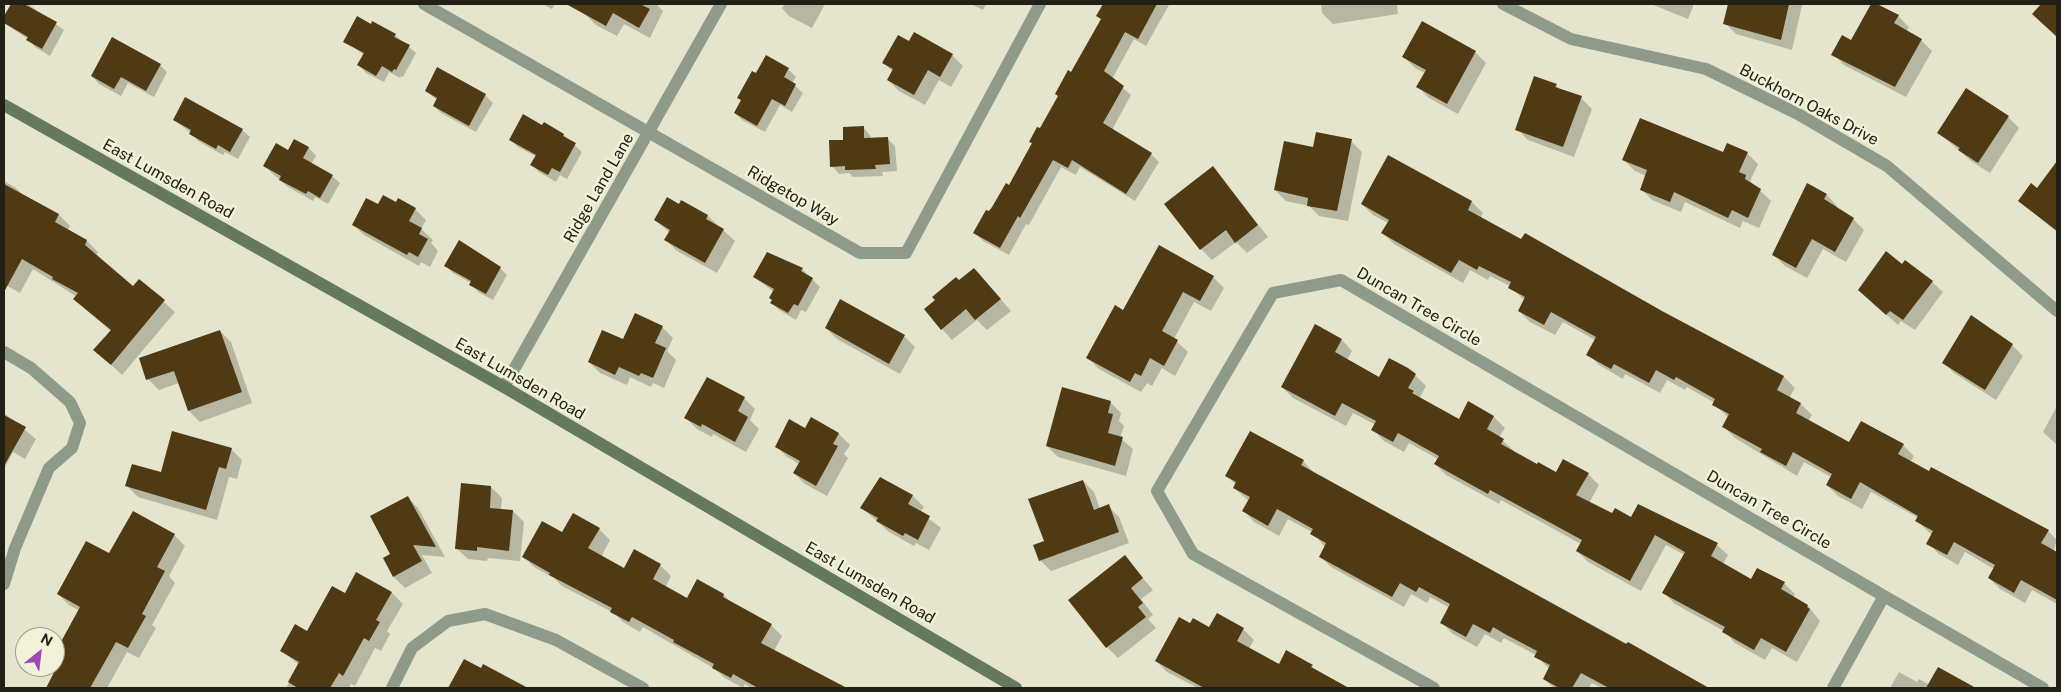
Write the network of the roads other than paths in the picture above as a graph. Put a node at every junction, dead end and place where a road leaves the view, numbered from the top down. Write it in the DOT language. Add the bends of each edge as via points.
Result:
graph roads {
  1 [pos="424,4"];
  2 [pos="721,4"];
  3 [pos="1040,4"];
  4 [pos="1503,4"];
  5 [pos="4,105"];
  6 [pos="650,132"];
  7 [pos="2057,311"];
  8 [pos="4,352"];
  9 [pos="504,388"];
  10 [pos="4,584"];
  11 [pos="1884,596"];
  12 [pos="392,688"];
  13 [pos="644,688"];
  14 [pos="1016,688"];
  15 [pos="1434,688"];
  16 [pos="1833,688"];
  17 [pos="2042,688"];
  1 -- 6 [label="street, Ridgetop Way"];
  2 -- 6 [label="street, Ridge Land Lane"];
  3 -- 6 [label="street, Ridgetop Way" via="906,253 860,253"];
  4 -- 7 [label="street, Buckhorn Oaks Drive" via="1571,39 1706,69 1798,114 1887,166"];
  5 -- 9 [label="street, East Lumsden Road"];
  6 -- 9 [label="street, Ridge Land Lane"];
  8 -- 10 [label="street" via="32,368 70,402 80,423 72,448 49,468 15,548"];
  9 -- 14 [label="street, East Lumsden Road"];
  11 -- 15 [label="street, Duncan Tree Circle" via="1341,280 1273,293 1157,490 1193,554"];
  11 -- 16 [label="street"];
  11 -- 17 [label="street, Duncan Tree Circle"];
  12 -- 13 [label="street" via="412,648 448,621 485,614 556,640"];
}
